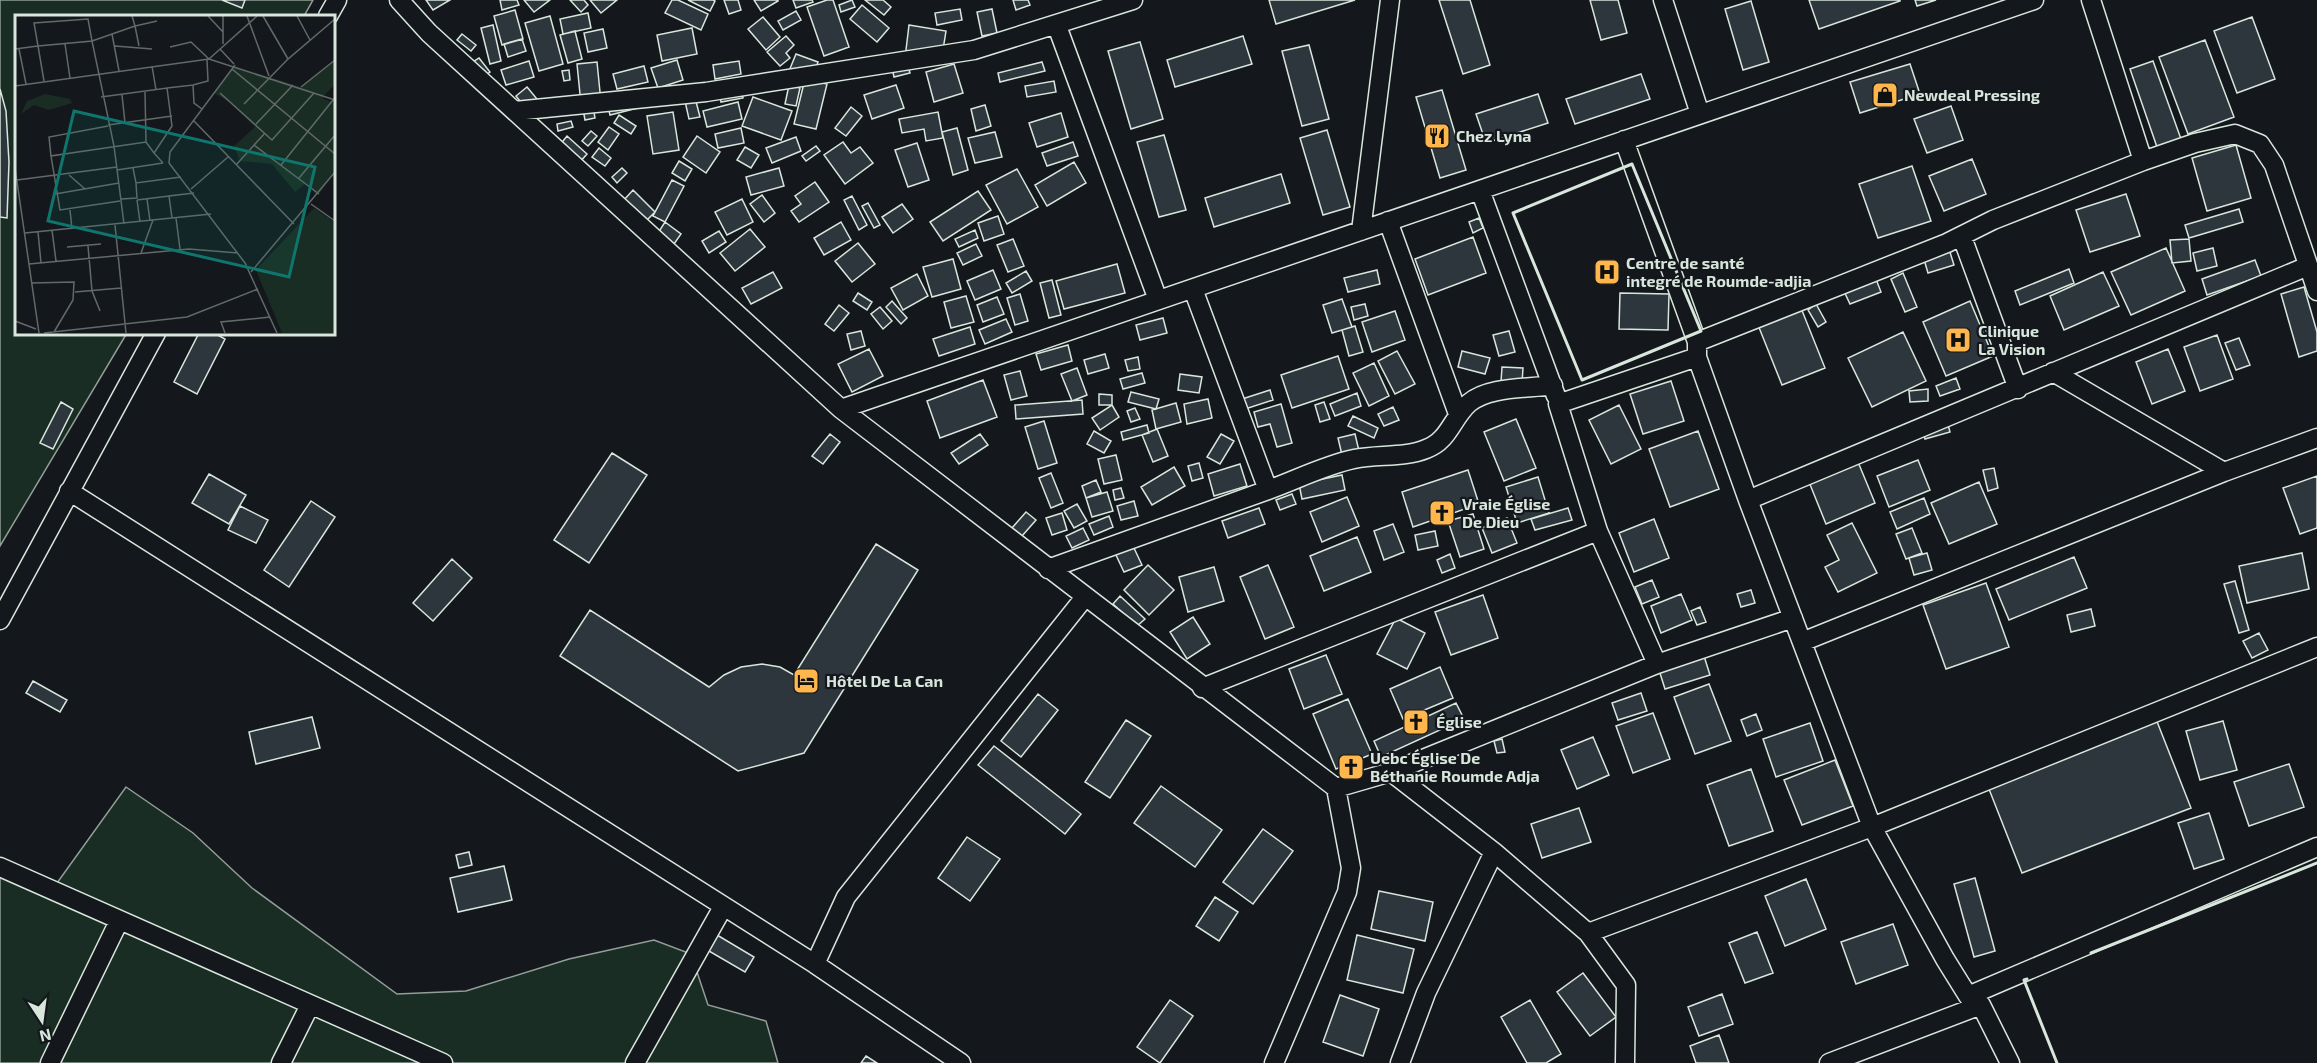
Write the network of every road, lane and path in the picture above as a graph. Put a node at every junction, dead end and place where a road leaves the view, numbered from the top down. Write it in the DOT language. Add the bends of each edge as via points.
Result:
graph roads {
  1 [pos="337,0"];
  2 [pos="399,0"];
  3 [pos="1133,0"];
  4 [pos="1390,0"];
  5 [pos="1663,0"];
  6 [pos="2034,0"];
  7 [pos="2091,0"];
  8 [pos="329,15"];
  9 [pos="1057,26"];
  10 [pos="515,111"];
  11 [pos="1700,114"];
  12 [pos="1624,140"];
  13 [pos="2143,161"];
  14 [pos="1480,190"];
  15 [pos="1388,221"];
  16 [pos="1361,231"];
  17 [pos="1962,237"];
  18 [pos="2308,266"];
  19 [pos="1192,289"];
  20 [pos="2317,291"];
  21 [pos="1158,300"];
  22 [pos="155,334"];
  23 [pos="1697,349"];
  24 [pos="2052,372"];
  25 [pos="1553,385"];
  26 [pos="2018,389"];
  27 [pos="1558,404"];
  28 [pos="841,409"];
  29 [pos="1458,414"];
  30 [pos="2317,438"];
  31 [pos="2224,472"];
  32 [pos="1268,490"];
  33 [pos="69,491"];
  34 [pos="1748,500"];
  35 [pos="1598,531"];
  36 [pos="1048,569"];
  37 [pos="1085,597"];
  38 [pos="1793,618"];
  39 [pos="0,620"];
  40 [pos="1802,642"];
  41 [pos="2317,648"];
  42 [pos="1657,664"];
  43 [pos="1202,688"];
  44 [pos="1391,772"];
  45 [pos="1336,788"];
  46 [pos="1872,827"];
  47 [pos="2317,847"];
  48 [pos="1494,852"];
  49 [pos="0,867"];
  50 [pos="723,907"];
  51 [pos="119,921"];
  52 [pos="1588,933"];
  53 [pos="815,964"];
  54 [pos="1975,1000"];
  55 [pos="310,1005"];
  56 [pos="50,1063"];
  57 [pos="281,1063"];
  58 [pos="444,1063"];
  59 [pos="635,1063"];
  60 [pos="961,1063"];
  61 [pos="1274,1063"];
  62 [pos="1400,1063"];
  63 [pos="1625,1063"];
  64 [pos="1829,1063"];
  65 [pos="2010,1063"];
  1 -- 8 [label="street"];
  2 -- 10 [label="street" via="429,33"];
  3 -- 9 [label="street"];
  4 -- 16 [label="street"];
  5 -- 11 [label="street"];
  6 -- 11 [label="street"];
  7 -- 13 [label="street"];
  9 -- 10 [label="street" via="974,50 706,92"];
  9 -- 21 [label="street"];
  10 -- 28 [label="street"];
  11 -- 12 [label="street"];
  12 -- 14 [label="street"];
  12 -- 23 [label="street"];
  13 -- 17 [label="street" via="1993,220"];
  13 -- 18 [label="street" via="2235,134 2260,144 2274,165"];
  14 -- 15 [label="street"];
  14 -- 25 [label="street"];
  15 -- 16 [label="street"];
  15 -- 29 [label="street"];
  16 -- 19 [label="street"];
  17 -- 23 [label="street"];
  17 -- 26 [label="street"];
  18 -- 20 [label="street"];
  18 -- 24 [label="street"];
  19 -- 21 [label="street"];
  19 -- 32 [label="street"];
  21 -- 28 [label="street"];
  22 -- 33 [label="street"];
  23 -- 27 [label="street"];
  23 -- 34 [label="street"];
  24 -- 26 [label="street"];
  24 -- 31 [label="street"];
  25 -- 27 [label="street"];
  25 -- 29 [label="street" via="1480,396"];
  26 -- 34 [label="street"];
  27 -- 35 [label="street"];
  28 -- 36 [label="street"];
  29 -- 32 [label="street" via="1442,441 1428,449 1352,459"];
  30 -- 31 [label="street"];
  31 -- 40 [label="street"];
  32 -- 36 [label="street"];
  33 -- 39 [label="street"];
  33 -- 50 [label="street"];
  34 -- 38 [label="street"];
  35 -- 42 [label="street"];
  35 -- 43 [label="street"];
  36 -- 37 [label="street"];
  37 -- 43 [label="street"];
  37 -- 53 [label="street" via="846,897"];
  38 -- 40 [label="street"];
  38 -- 42 [label="street"];
  40 -- 46 [label="street"];
  41 -- 46 [label="street"];
  42 -- 44 [label="street"];
  43 -- 45 [label="street"];
  44 -- 45 [label="street"];
  44 -- 48 [label="street"];
  45 -- 61 [label="street" via="1351,868 1347,892"];
  46 -- 52 [label="street"];
  46 -- 54 [label="street" via="1945,960"];
  47 -- 54 [label="street"];
  48 -- 52 [label="street"];
  48 -- 62 [label="street" via="1426,993"];
  49 -- 51 [label="street"];
  50 -- 53 [label="street"];
  50 -- 59 [label="street"];
  51 -- 55 [label="street"];
  51 -- 56 [label="street"];
  52 -- 63 [label="street" via="1626,984"];
  53 -- 60 [label="street"];
  54 -- 64 [label="street"];
  54 -- 65 [label="street"];
  55 -- 57 [label="street"];
  55 -- 58 [label="street"];
}
